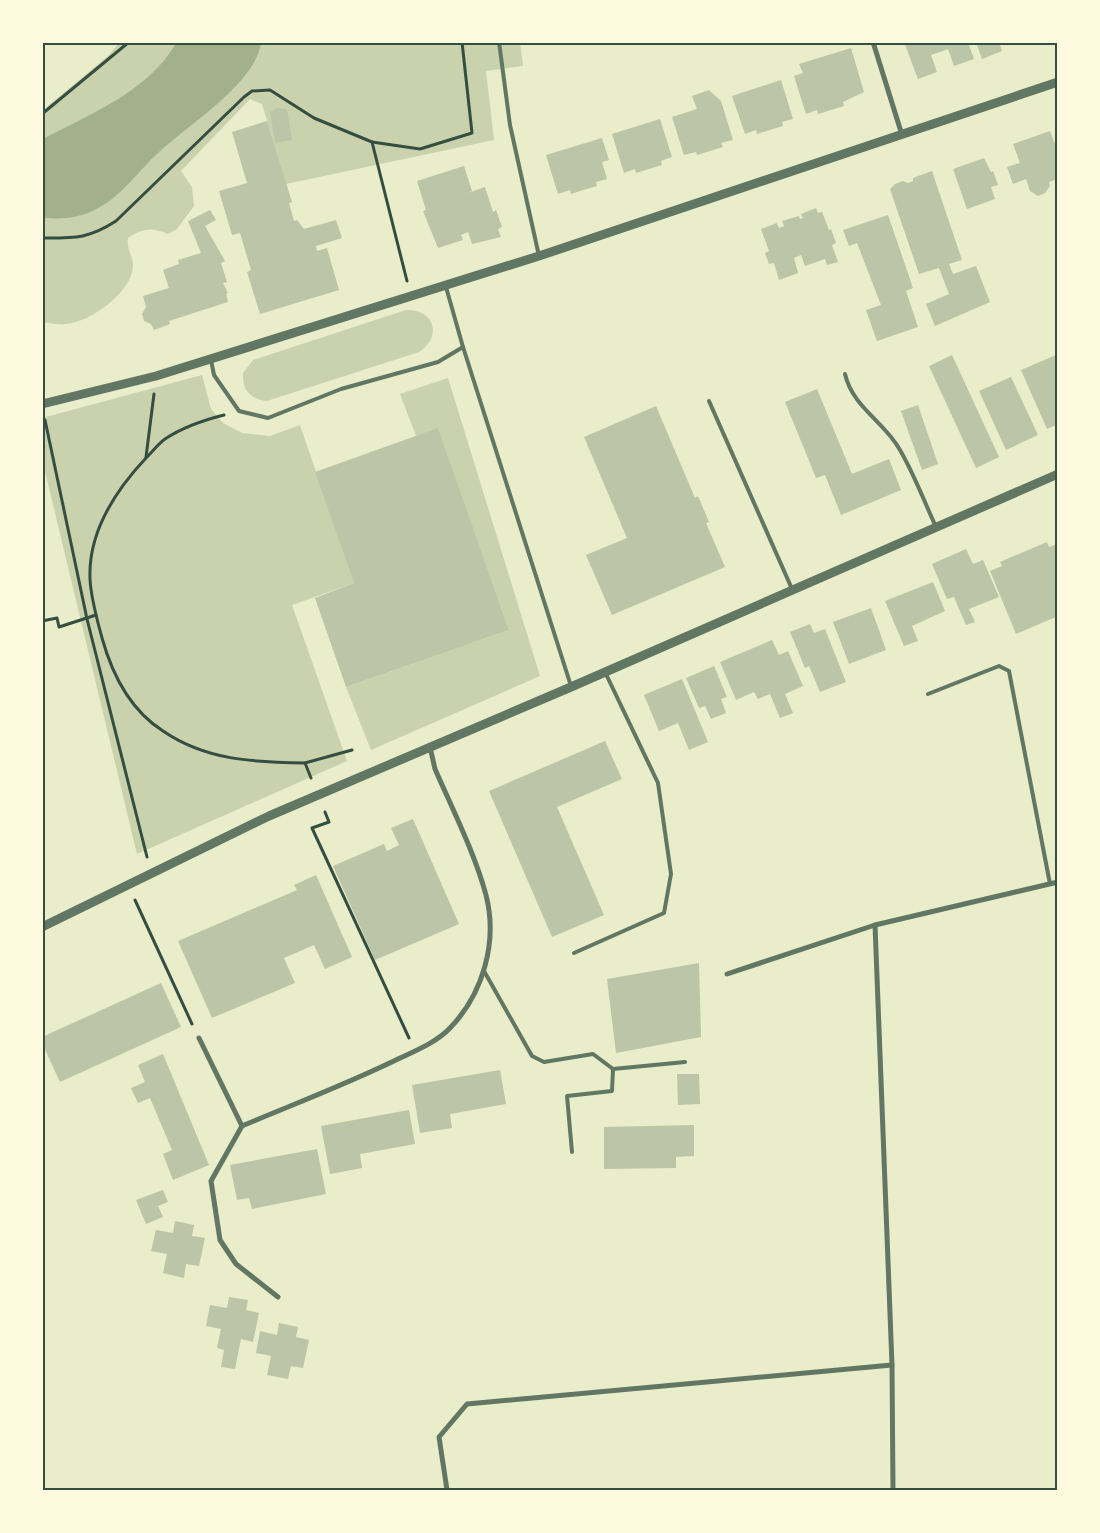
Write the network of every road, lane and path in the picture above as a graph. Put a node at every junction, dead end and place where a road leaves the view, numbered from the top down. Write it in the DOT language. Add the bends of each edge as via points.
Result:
graph roads {
  1 [pos="129,42"];
  2 [pos="462,42"];
  3 [pos="499,42"];
  4 [pos="873,42"];
  5 [pos="1058,82"];
  6 [pos="42,114"];
  7 [pos="902,135"];
  8 [pos="372,142"];
  9 [pos="42,238"];
  10 [pos="539,256"];
  11 [pos="446,284"];
  12 [pos="411,294"];
  13 [pos="463,347"];
  14 [pos="210,359"];
  15 [pos="845,374"];
  16 [pos="156,376"];
  17 [pos="709,401"];
  18 [pos="42,404"];
  19 [pos="239,411"];
  20 [pos="44,419"];
  21 [pos="146,458"];
  22 [pos="1058,474"];
  23 [pos="936,527"];
  24 [pos="792,590"];
  25 [pos="96,615"];
  26 [pos="87,618"];
  27 [pos="42,621"];
  28 [pos="605,672"];
  29 [pos="571,687"];
  30 [pos="928,694"];
  31 [pos="430,746"];
  32 [pos="352,750"];
  33 [pos="305,763"];
  34 [pos="318,795"];
  35 [pos="152,875"];
  36 [pos="1058,882"];
  37 [pos="1050,884"];
  38 [pos="128,885"];
  39 [pos="875,925"];
  40 [pos="42,928"];
  41 [pos="574,954"];
  42 [pos="484,971"];
  43 [pos="726,974"];
  44 [pos="199,1038"];
  45 [pos="414,1051"];
  46 [pos="686,1062"];
  47 [pos="613,1069"];
  48 [pos="242,1126"];
  49 [pos="572,1152"];
  50 [pos="278,1297"];
  51 [pos="892,1365"];
  52 [pos="448,1490"];
  53 [pos="893,1490"];
  1 -- 6 [label="path"];
  2 -- 8 [label="path" via="472,133 420,149"];
  3 -- 10 [label="lane" via="510,125"];
  4 -- 7 [label="street"];
  5 -- 7 [label="street"];
  7 -- 10 [label="street"];
  8 -- 9 [label="path" via="314,118 270,90 252,91 116,221 80,238"];
  8 -- 12 [label="path"];
  10 -- 11 [label="street"];
  11 -- 12 [label="street"];
  11 -- 13 [label="lane"];
  12 -- 14 [label="street"];
  13 -- 19 [label="lane" via="438,362 341,389 268,418"];
  13 -- 29 [label="lane"];
  14 -- 16 [label="street"];
  14 -- 19 [label="lane" via="214,375"];
  15 -- 23 [label="lane" via="860,406 888,433 900,450"];
  16 -- 18 [label="street"];
  16 -- 21 [label="path"];
  17 -- 24 [label="lane"];
  19 -- 21 [label="path" via="190,426 164,440"];
  20 -- 26 [label="path"];
  21 -- 25 [label="path" via="106,509 94,546 90,578"];
  22 -- 23 [label="street"];
  23 -- 24 [label="street"];
  24 -- 28 [label="street"];
  25 -- 26 [label="path"];
  25 -- 33 [label="path" via="109,663 130,702 162,731 206,752 242,761"];
  26 -- 27 [label="path" via="59,627 57,618"];
  26 -- 35 [label="path"];
  28 -- 29 [label="street"];
  28 -- 41 [label="lane" via="658,783 672,874 664,913"];
  29 -- 31 [label="street"];
  30 -- 37 [label="lane" via="999,666 1009,671"];
  31 -- 34 [label="street"];
  31 -- 42 [label="street" via="486,896 490,942"];
  32 -- 33 [label="path"];
  33 -- 34 [label="path"];
  34 -- 35 [label="street"];
  34 -- 45 [label="path" via="329,822 312,828"];
  35 -- 38 [label="street"];
  36 -- 37 [label="street"];
  37 -- 39 [label="street"];
  38 -- 40 [label="street"];
  38 -- 44 [label="path"];
  39 -- 43 [label="street"];
  39 -- 51 [label="street"];
  42 -- 45 [label="street" via="471,1002 449,1030"];
  42 -- 47 [label="lane" via="532,1056 544,1062 593,1054"];
  44 -- 48 [label="street"];
  45 -- 48 [label="street" via="369,1074"];
  46 -- 47 [label="lane"];
  47 -- 49 [label="lane" via="612,1091 567,1096"];
  48 -- 50 [label="street" via="212,1181 220,1240 236,1264"];
  51 -- 52 [label="street" via="467,1404 440,1437"];
  51 -- 53 [label="street"];
}
